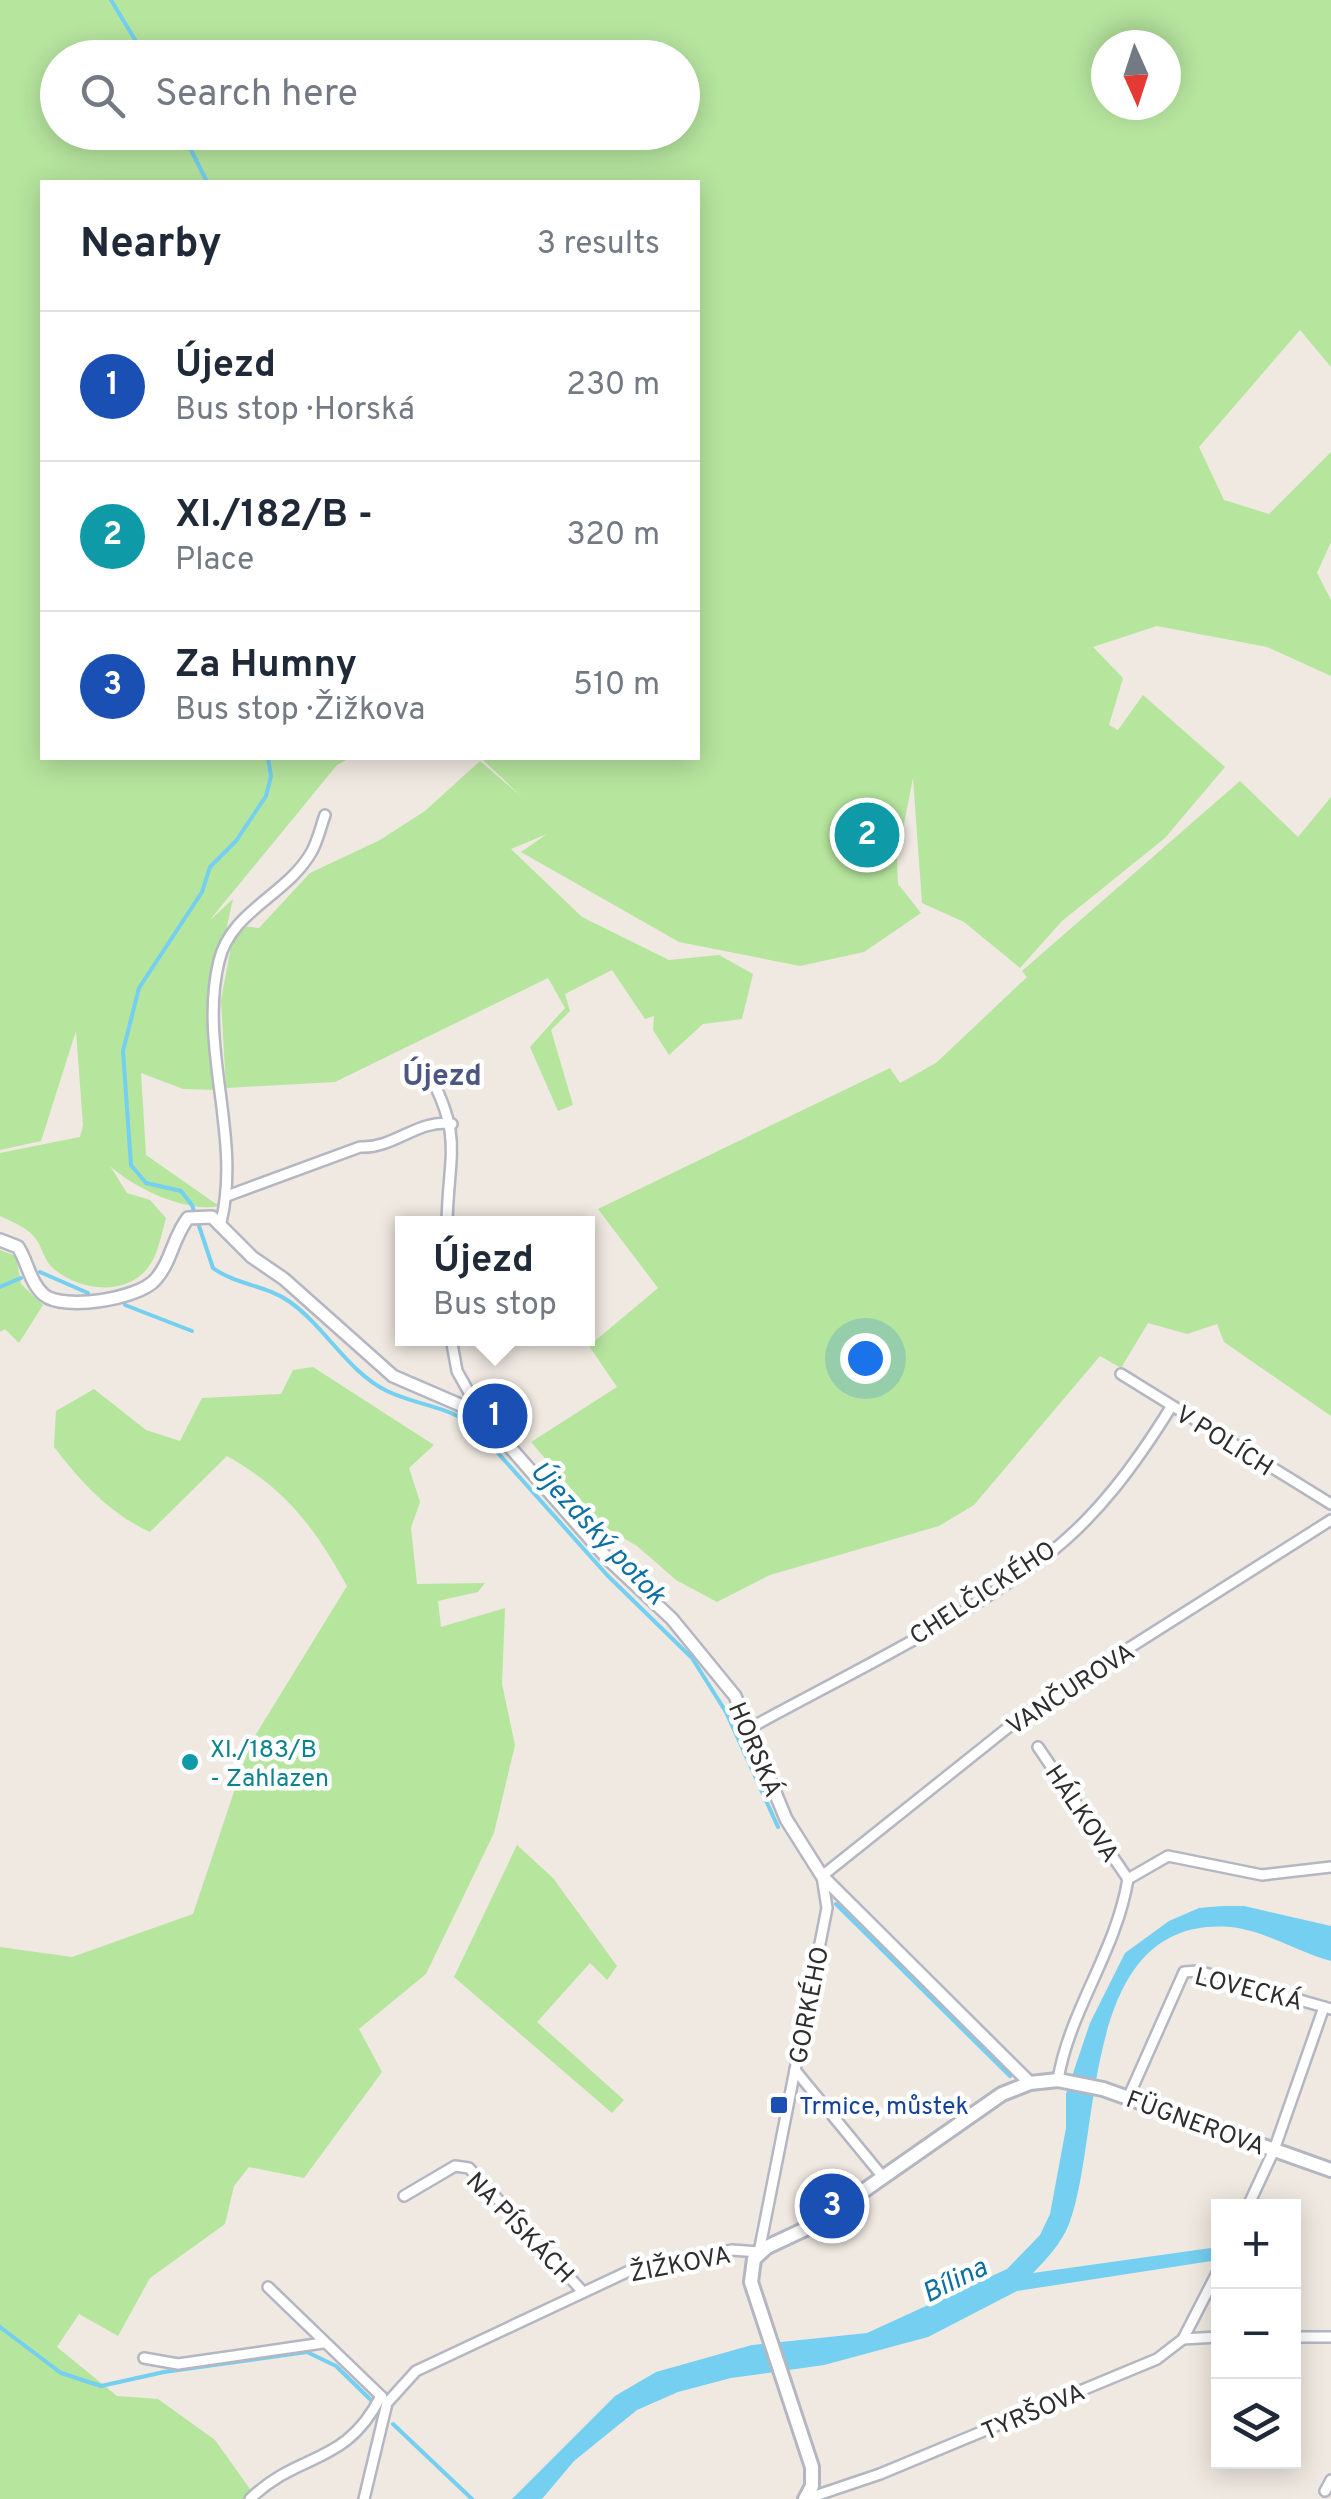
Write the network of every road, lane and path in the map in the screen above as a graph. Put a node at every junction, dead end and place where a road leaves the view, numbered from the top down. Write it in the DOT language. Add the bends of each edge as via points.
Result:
graph roads {
  1 [pos="325,815"];
  2 [pos="428,1072"];
  3 [pos="452,1124"];
  4 [pos="227,1196"];
  5 [pos="448,1216"];
  6 [pos="221,1222"];
  7 [pos="0,1240"];
  8 [pos="452,1346"];
  9 [pos="1120,1374"];
  10 [pos="1171,1406"];
  11 [pos="480,1414"];
  12 [pos="1331,1504"];
  13 [pos="1331,1520"];
  14 [pos="750,1728"];
  15 [pos="1038,1747"];
  16 [pos="1331,1868"];
  17 [pos="822,1876"];
  18 [pos="1128,1878"];
  19 [pos="1328,2008"];
  20 [pos="795,2070"];
  21 [pos="1063,2081"];
  22 [pos="1030,2083"];
  23 [pos="1128,2098"];
  24 [pos="1274,2150"];
  25 [pos="1331,2170"];
  26 [pos="883,2177"];
  27 [pos="404,2196"];
  28 [pos="1251,2199"];
  29 [pos="759,2252"];
  30 [pos="1211,2285"];
  31 [pos="268,2287"];
  32 [pos="583,2292"];
  33 [pos="1211,2337"];
  34 [pos="1301,2337"];
  35 [pos="1331,2337"];
  36 [pos="1183,2339"];
  37 [pos="323,2343"];
  38 [pos="144,2358"];
  39 [pos="384,2400"];
  40 [pos="1331,2480"];
  41 [pos="1325,2491"];
  42 [pos="808,2498"];
  43 [pos="250,2499"];
  44 [pos="364,2499"];
  1 -- 4 [label="street" via="311,853 230,932 218,964 214,1011 227,1122"];
  2 -- 3 [label="street"];
  3 -- 4 [label="street" via="436,1121 380,1148 360,1147"];
  3 -- 5 [label="street"];
  4 -- 6 [label="street"];
  6 -- 7 [label="street" via="188,1218 159,1277 144,1291 98,1300 54,1301 33,1282 18,1247"];
  6 -- 11 [label="street" via="252,1257 394,1376"];
  8 -- 11 [label="street"];
  9 -- 10 [label="street, V POLÍCH"];
  10 -- 12 [label="street, V POLÍCH"];
  10 -- 14 [label="street, CHELČICKÉHO" via="1100,1505 1045,1557 960,1613"];
  11 -- 14 [label="street, HORSKÁ" via="708,1660"];
  13 -- 17 [label="street, VANČUROVA" via="1025,1714"];
  14 -- 17 [label="street, HORSKÁ" via="786,1819"];
  15 -- 18 [label="street, HÁLKOVA"];
  16 -- 18 [label="street" via="1262,1875 1168,1856"];
  17 -- 20 [label="street, GORKÉHO" via="827,1908"];
  17 -- 22 [label="street, HORSKÁ"];
  18 -- 21 [label="street" via="1122,1918 1062,2055"];
  19 -- 23 [label="street, LOVECKÁ" via="1184,1972"];
  19 -- 24 [label="street"];
  20 -- 26 [label="street"];
  20 -- 29 [label="street, GORKÉHO"];
  21 -- 22 [label="main road, ŽIŽKOVA"];
  21 -- 23 [label="main road, FÜGNEROVA"];
  22 -- 26 [label="main road, ŽIŽKOVA" via="1002,2094"];
  23 -- 24 [label="main road, FÜGNEROVA"];
  24 -- 25 [label="main road, FÜGNEROVA"];
  24 -- 28 [label="street"];
  26 -- 29 [label="main road, ŽIŽKOVA" via="798,2235"];
  27 -- 32 [label="street, NA PÍSKÁCH" via="455,2166 469,2168"];
  29 -- 32 [label="street, ŽIŽKOVA" via="732,2250 629,2270"];
  29 -- 42 [label="main road" via="750,2275 812,2468"];
  30 -- 36 [label="street, TYRŠOVA"];
  31 -- 37 [label="street"];
  32 -- 39 [label="street, ŽIŽKOVA" via="416,2371"];
  33 -- 36 [label="street"];
  34 -- 35 [label="street"];
  36 -- 42 [label="street, TYRŠOVA" via="1157,2360"];
  37 -- 38 [label="street" via="178,2364"];
  37 -- 39 [label="street"];
  39 -- 43 [label="street, ŽIŽKOVA" via="340,2447"];
  39 -- 44 [label="street"];
  40 -- 41 [label="street"];
}
